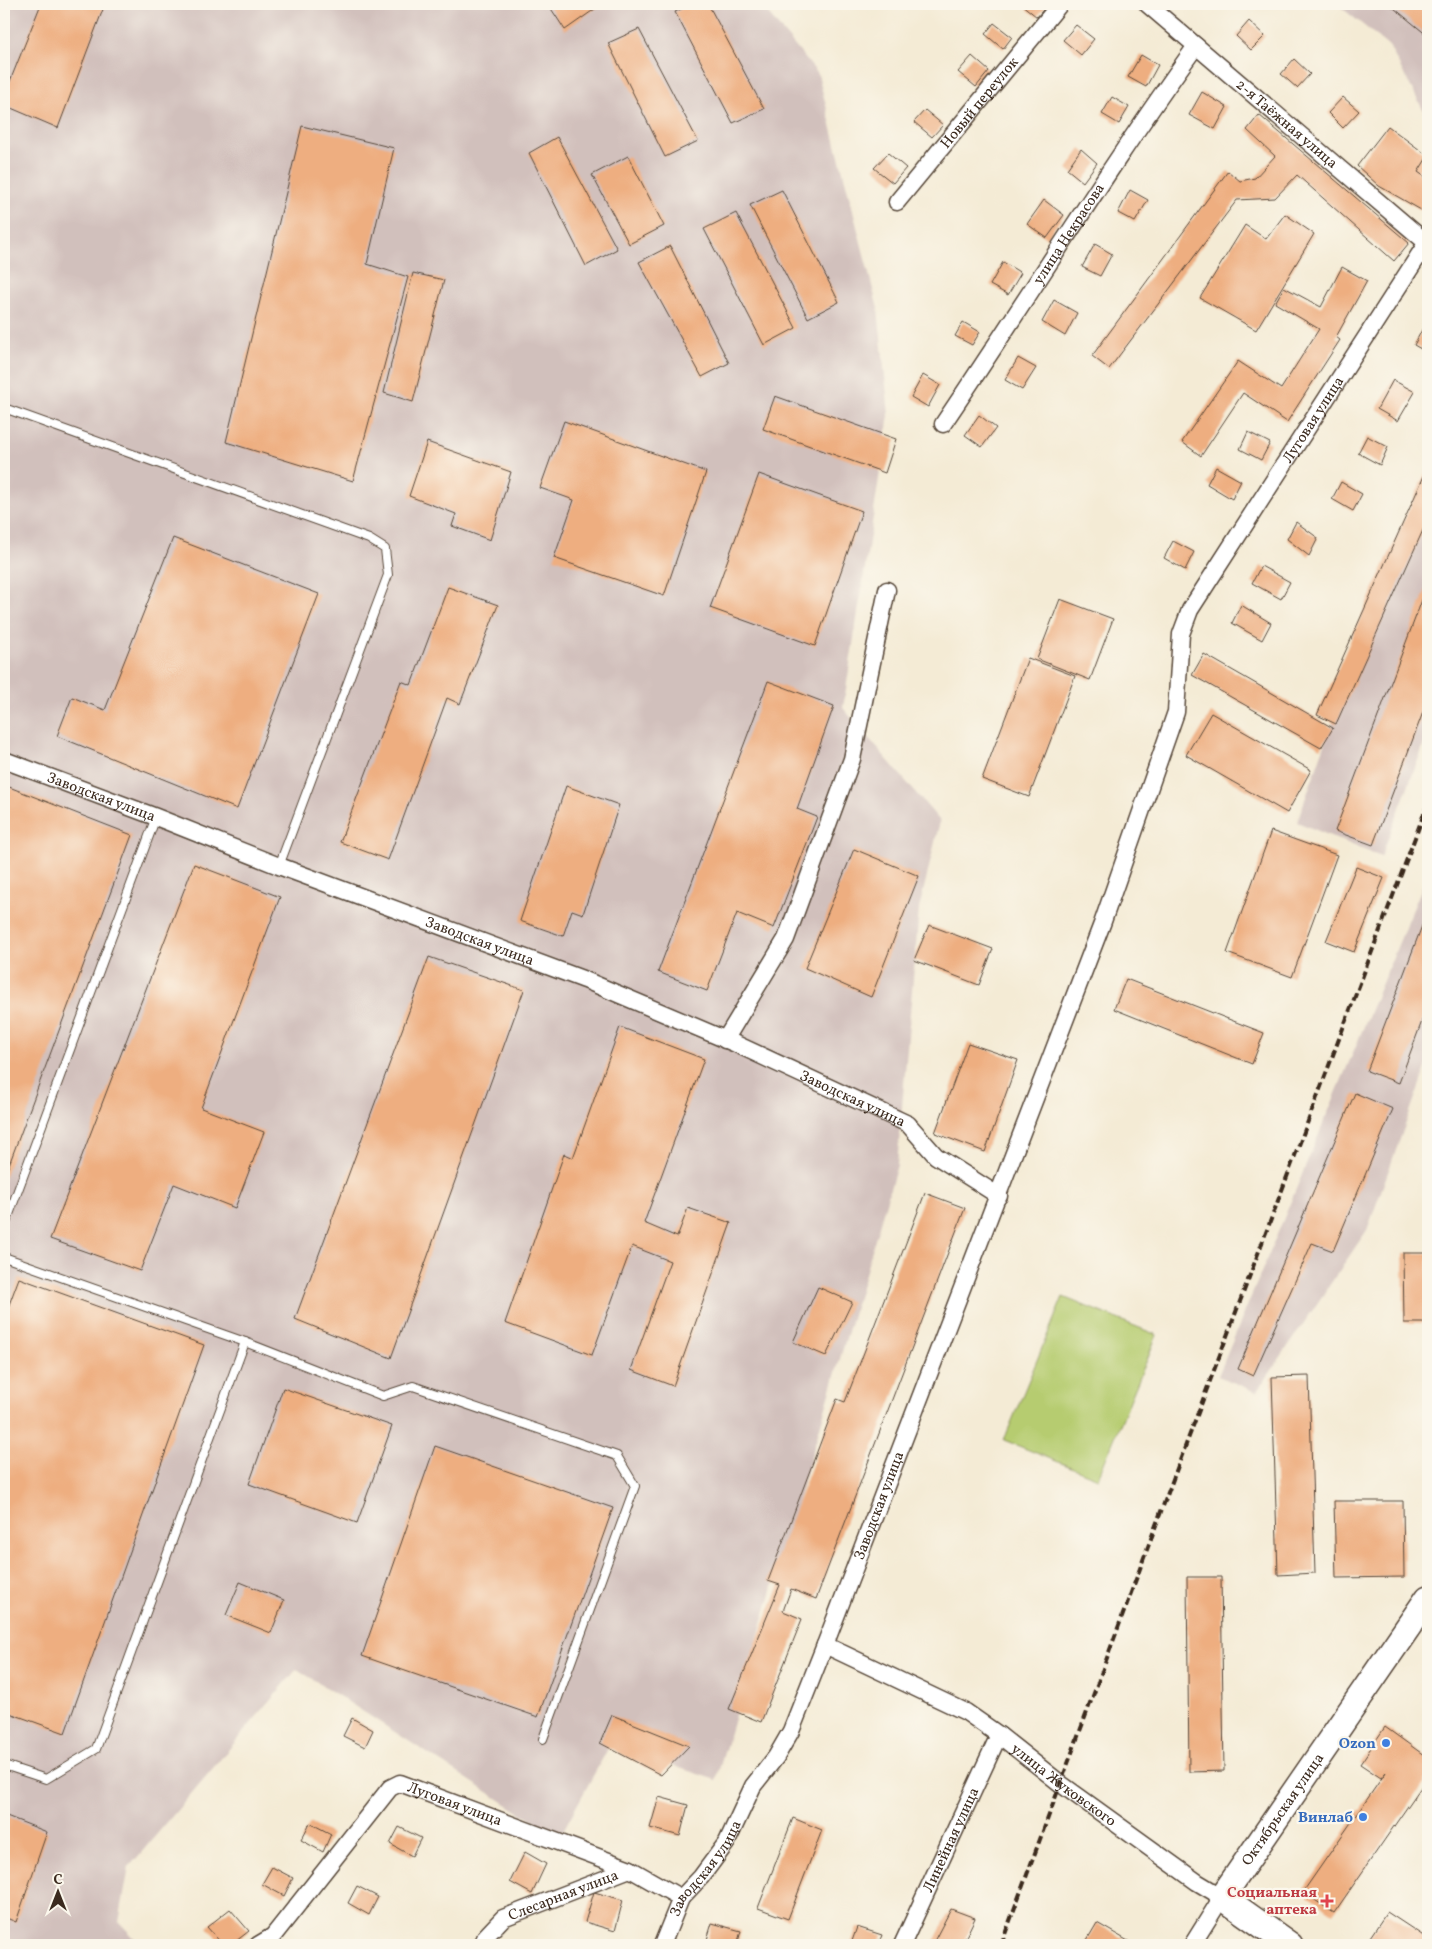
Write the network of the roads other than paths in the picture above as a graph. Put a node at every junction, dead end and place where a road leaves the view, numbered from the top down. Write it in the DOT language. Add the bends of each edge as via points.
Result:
graph roads {
  1 [pos="1060,4"];
  2 [pos="1147,4"];
  3 [pos="1196,46"];
  4 [pos="897,202"];
  5 [pos="1428,242"];
  6 [pos="4,408"];
  7 [pos="943,424"];
  8 [pos="887,590"];
  9 [pos="4,760"];
  10 [pos="156,817"];
  11 [pos="279,866"];
  12 [pos="725,1040"];
  13 [pos="999,1196"];
  14 [pos="4,1228"];
  15 [pos="4,1257"];
  16 [pos="245,1342"];
  17 [pos="1428,1598"];
  18 [pos="825,1645"];
  19 [pos="999,1735"];
  20 [pos="543,1739"];
  21 [pos="4,1765"];
  22 [pos="630,1869"];
  23 [pos="1222,1897"];
  24 [pos="681,1898"];
  25 [pos="258,1945"];
  26 [pos="482,1945"];
  27 [pos="662,1945"];
  28 [pos="902,1945"];
  29 [pos="1192,1945"];
  30 [pos="1290,1945"];
  1 -- 4 [label="street, Новый переулок"];
  2 -- 3 [label="street, 2-я Таёжная улица"];
  3 -- 5 [label="street, 2-я Таёжная улица"];
  3 -- 7 [label="street, улица Некрасова" via="1136,129"];
  5 -- 13 [label="street, Луговая улица" via="1198,596 1181,634 1176,712 1102,924"];
  6 -- 11 [label="lane" via="369,539 385,549 388,575"];
  8 -- 12 [label="street" via="852,760 786,939"];
  9 -- 10 [label="street, Заводская улица"];
  10 -- 11 [label="street, Заводская улица"];
  10 -- 14 [label="lane"];
  11 -- 12 [label="street, Заводская улица" via="585,980"];
  12 -- 13 [label="street, Заводская улица" via="908,1124 936,1156"];
  13 -- 18 [label="street, Заводская улица"];
  15 -- 16 [label="lane"];
  16 -- 20 [label="lane" via="383,1396 413,1386 617,1456 635,1486"];
  16 -- 21 [label="lane" via="96,1749 46,1779"];
  17 -- 23 [label="main road, Октябрьская улица"];
  18 -- 19 [label="street, улица Жуковского" via="966,1712"];
  18 -- 24 [label="street, Заводская улица" via="791,1731 753,1786 727,1842"];
  19 -- 23 [label="street, улица Жуковского" via="1061,1784"];
  19 -- 28 [label="street, Линейная улица"];
  22 -- 24 [label="street, Слесарная улица"];
  22 -- 25 [label="street, Луговая улица" via="400,1783 390,1788 273,1936"];
  22 -- 26 [label="street, Слесарная улица" via="503,1918"];
  23 -- 29 [label="street"];
  23 -- 30 [label="main road, улица Жуковского"];
  24 -- 27 [label="street, Заводская улица"];
}
